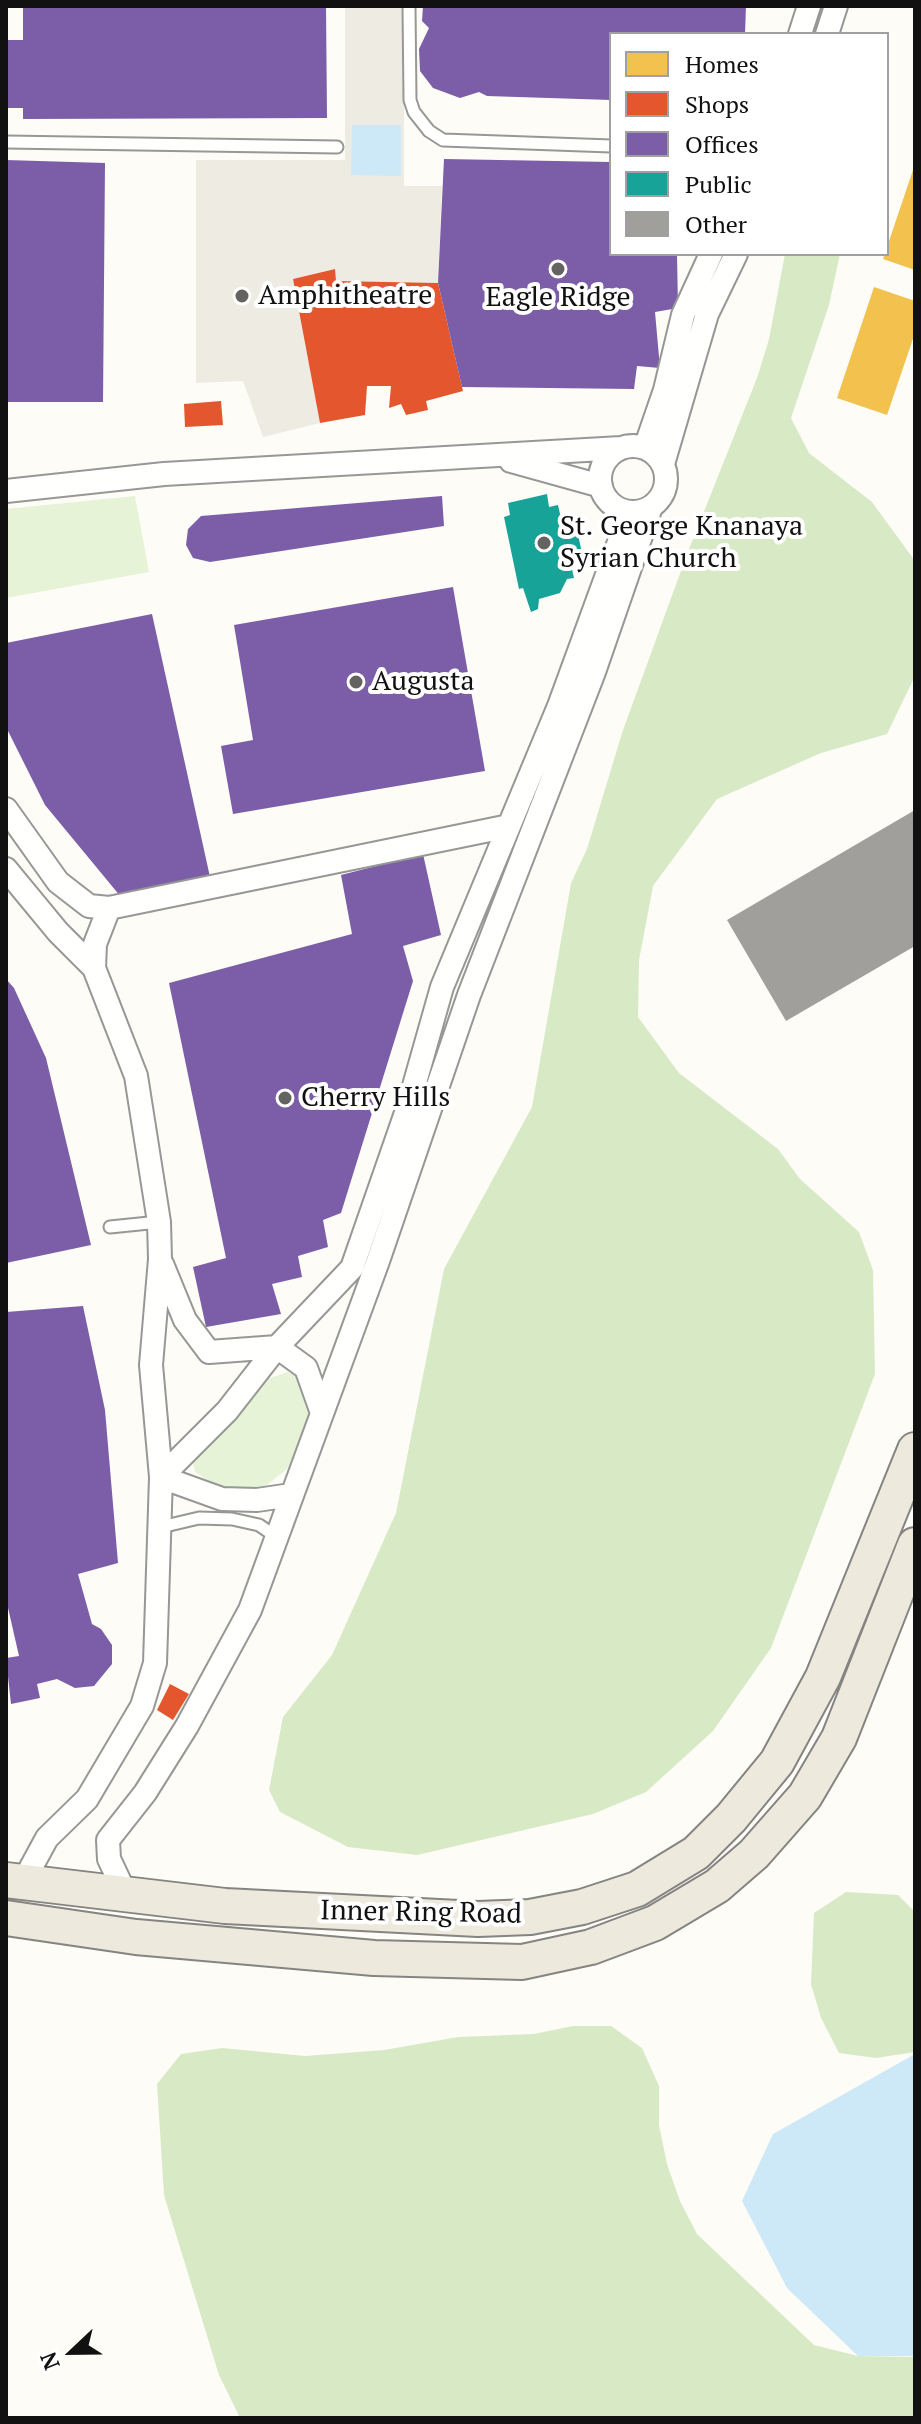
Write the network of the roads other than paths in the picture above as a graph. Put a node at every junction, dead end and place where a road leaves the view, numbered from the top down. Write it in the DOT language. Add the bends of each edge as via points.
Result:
graph roads {
  1 [pos="409,6"];
  2 [pos="809,6"];
  3 [pos="836,6"];
  4 [pos="801,32"];
  5 [pos="828,32"];
  6 [pos="6,142"];
  7 [pos="609,146"];
  8 [pos="337,147"];
  9 [pos="710,256"];
  10 [pos="735,256"];
  11 [pos="621,448"];
  12 [pos="645,448"];
  13 [pos="494,457"];
  14 [pos="663,464"];
  15 [pos="601,486"];
  16 [pos="6,491"];
  17 [pos="640,510"];
  18 [pos="6,809"];
  19 [pos="509,826"];
  20 [pos="6,869"];
  21 [pos="109,908"];
  22 [pos="94,968"];
  23 [pos="159,1222"];
  24 [pos="110,1227"];
  25 [pos="160,1259"];
  26 [pos="277,1347"];
  27 [pos="322,1413"];
  28 [pos="915,1450"];
  29 [pos="161,1477"];
  30 [pos="291,1495"];
  31 [pos="161,1527"];
  32 [pos="275,1536"];
  33 [pos="915,1545"];
  34 [pos="14,1882"];
  35 [pos="127,1897"];
  36 [pos="6,1918"];
  1 -- 7 [label="lane" via="410,100 421,123 436,136"];
  2 -- 4 [label="street"];
  3 -- 5 [label="street"];
  6 -- 8 [label="lane"];
  9 -- 12 [label="street" via="683,315"];
  10 -- 14 [label="street" via="707,314"];
  11 -- 12 [label="street"];
  11 -- 13 [label="street"];
  11 -- 15 [label="street" via="604,464"];
  12 -- 14 [label="street"];
  13 -- 15 [label="street"];
  13 -- 16 [label="street" via="164,474"];
  14 -- 17 [label="street" via="665,488"];
  15 -- 17 [label="street" via="611,504"];
  17 -- 19 [label="street"];
  17 -- 27 [label="street" via="594,672 469,995"];
  18 -- 21 [label="street" via="58,882 89,906"];
  19 -- 21 [label="street"];
  19 -- 26 [label="street" via="442,987 408,1107 352,1268"];
  20 -- 22 [label="street"];
  21 -- 22 [label="street" via="95,944"];
  22 -- 23 [label="street" via="136,1076"];
  23 -- 24 [label="lane"];
  23 -- 25 [label="street"];
  25 -- 26 [label="street" via="185,1320 209,1352"];
  25 -- 29 [label="street" via="151,1365"];
  26 -- 27 [label="street" via="306,1368"];
  26 -- 29 [label="street" via="227,1411"];
  27 -- 30 [label="street"];
  28 -- 35 [label="main road, Inner Ring Road" via="823,1677 777,1762 696,1853 637,1889 530,1917 478,1919"];
  29 -- 30 [label="street" via="222,1499"];
  29 -- 31 [label="street"];
  30 -- 32 [label="street"];
  31 -- 32 [label="lane" via="199,1518 232,1519 259,1525"];
  31 -- 34 [label="street" via="149,1692 87,1799 47,1838"];
  32 -- 35 [label="street" via="250,1610 187,1726 108,1840 109,1859"];
  33 -- 36 [label="main road, Inner Ring Road" via="839,1738 805,1796 754,1854 717,1886 655,1923 591,1947 522,1962 374,1958 136,1937"];
  34 -- 35 [label="main road, Inner Ring Road"];
}
